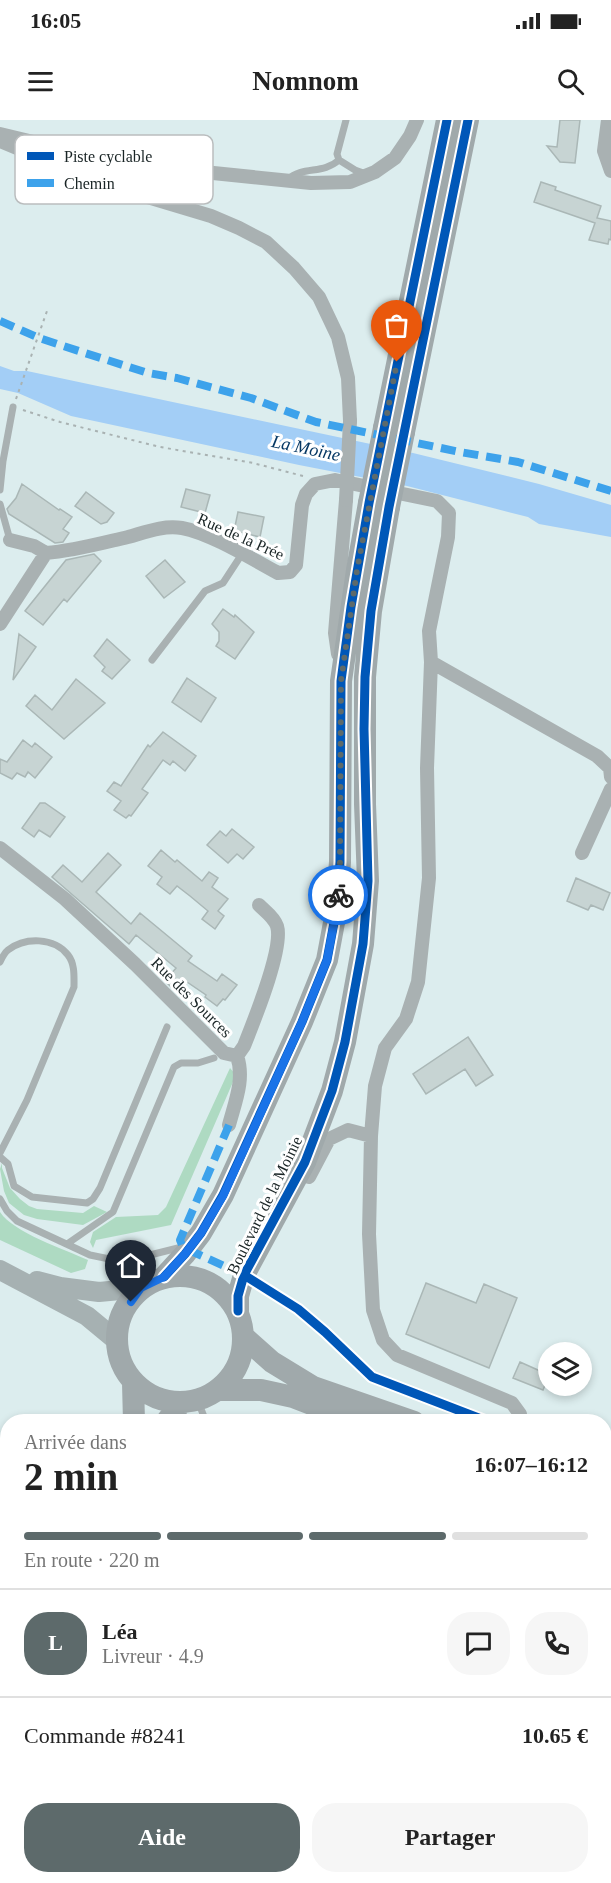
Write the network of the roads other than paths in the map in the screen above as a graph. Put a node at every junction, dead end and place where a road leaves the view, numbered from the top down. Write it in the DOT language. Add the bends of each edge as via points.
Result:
graph roads {
  1 [pos="346,120"];
  2 [pos="417,120"];
  3 [pos="447,120"];
  4 [pos="468,120"];
  5 [pos="608,120"];
  6 [pos="0,134"];
  7 [pos="15,138"];
  8 [pos="0,141"];
  9 [pos="15,147"];
  10 [pos="339,160"];
  11 [pos="611,171"];
  12 [pos="213,173"];
  13 [pos="368,175"];
  14 [pos="286,181"];
  15 [pos="171,204"];
  16 [pos="13,407"];
  17 [pos="394,430"];
  18 [pos="0,490"];
  19 [pos="0,504"];
  20 [pos="379,505"];
  21 [pos="10,540"];
  22 [pos="46,553"];
  23 [pos="242,554"];
  24 [pos="1,619"];
  25 [pos="152,660"];
  26 [pos="431,662"];
  27 [pos="341,681"];
  28 [pos="611,777"];
  29 [pos="611,789"];
  30 [pos="0,848"];
  31 [pos="582,853"];
  32 [pos="259,905"];
  33 [pos="0,962"];
  34 [pos="167,1027"];
  35 [pos="237,1056"];
  36 [pos="214,1058"];
  37 [pos="229,1125"];
  38 [pos="371,1136"];
  39 [pos="0,1155"];
  40 [pos="0,1199"];
  41 [pos="271,1225"];
  42 [pos="67,1244"];
  43 [pos="185,1254"];
  44 [pos="4,1272"];
  45 [pos="164,1277"];
  46 [pos="141,1288"];
  47 [pos="238,1311"];
  48 [pos="244,1337"];
  49 [pos="116,1340"];
  50 [pos="134,1383"];
  51 [pos="219,1390"];
  52 [pos="189,1402"];
  53 [pos="134,1414"];
  54 [pos="175,1414"];
  55 [pos="199,1414"];
  56 [pos="337,1414"];
  57 [pos="391,1414"];
  58 [pos="520,1414"];
  1 -- 10 [label="lane" via="337,154"];
  2 -- 13 [label="street" via="395,158"];
  3 -- 17 [label="main road"];
  4 -- 17 [label="main road"];
  5 -- 11 [label="street" via="604,151"];
  6 -- 7 [label="street"];
  8 -- 9 [label="street, bridge"];
  10 -- 13 [label="lane"];
  10 -- 14 [label="lane" via="331,167 294,173"];
  12 -- 14 [label="street"];
  13 -- 14 [label="street" via="351,182"];
  15 -- 27 [label="street, bridge" via="211,216 266,242 319,297 338,337 348,378 350,422 336,633"];
  16 -- 18 [label="lane"];
  17 -- 20 [label="main road, bridge"];
  19 -- 21 [label="lane"];
  20 -- 27 [label="main road" via="357,570"];
  20 -- 41 [label="main road, Boulevard de la Moinie" via="365,677 368,881 363,944 332,1091 305,1162"];
  21 -- 22 [label="street"];
  22 -- 23 [label="street, Rue de la Prée" via="153,528 182,528"];
  22 -- 24 [label="street"];
  23 -- 25 [label="lane" via="223,583 205,591"];
  23 -- 26 [label="street, Rue de la Prée" via="278,573 290,572 296,565 302,505 315,484 335,480 437,501 449,513 448,537 429,631"];
  26 -- 28 [label="street" via="597,756 610,768"];
  26 -- 38 [label="street" via="427,768 429,878 418,982 406,1019 385,1048 375,1086"];
  27 -- 43 [label="main road" via="340,862 327,960 223,1196"];
  29 -- 31 [label="street"];
  30 -- 35 [label="street, Rue des Sources" via="65,899 224,1053"];
  32 -- 35 [label="street, Rue des Sources" via="277,927 276,945 269,979"];
  33 -- 39 [label="lane" via="8,950 20,944 38,940 59,947 74,968 74,987"];
  34 -- 39 [label="lane" via="93,1199 87,1203 32,1197 14,1186 8,1164"];
  35 -- 37 [label="street" via="240,1082"];
  36 -- 42 [label="lane" via="174,1067 113,1212"];
  38 -- 41 [label="street" via="348,1130 329,1139 293,1206"];
  38 -- 58 [label="street" via="369,1234 373,1310 383,1340 398,1355 512,1403"];
  40 -- 42 [label="lane" via="17,1221"];
  41 -- 47 [label="main road, Boulevard de la Moinie" via="244,1275"];
  42 -- 43 [label="lane" via="90,1255 119,1261 178,1248"];
  43 -- 45 [label="main road"];
  44 -- 46 [label="main road" via="60,1287 99,1292"];
  44 -- 49 [label="main road" via="87,1316"];
  45 -- 46 [label="main road"];
  45 -- 47 [label="main road" via="186,1275 207,1281 225,1293"];
  46 -- 49 [label="main road" via="119,1323"];
  47 -- 48 [label="main road"];
  48 -- 51 [label="main road" via="233,1373"];
  48 -- 57 [label="main road" via="272,1362 313,1387"];
  49 -- 50 [label="main road"];
  50 -- 52 [label="main road" via="155,1398"];
  50 -- 53 [label="main road"];
  51 -- 52 [label="main road"];
  51 -- 56 [label="main road" via="261,1390"];
  52 -- 54 [label="main road"];
  52 -- 55 [label="lane"];
}
